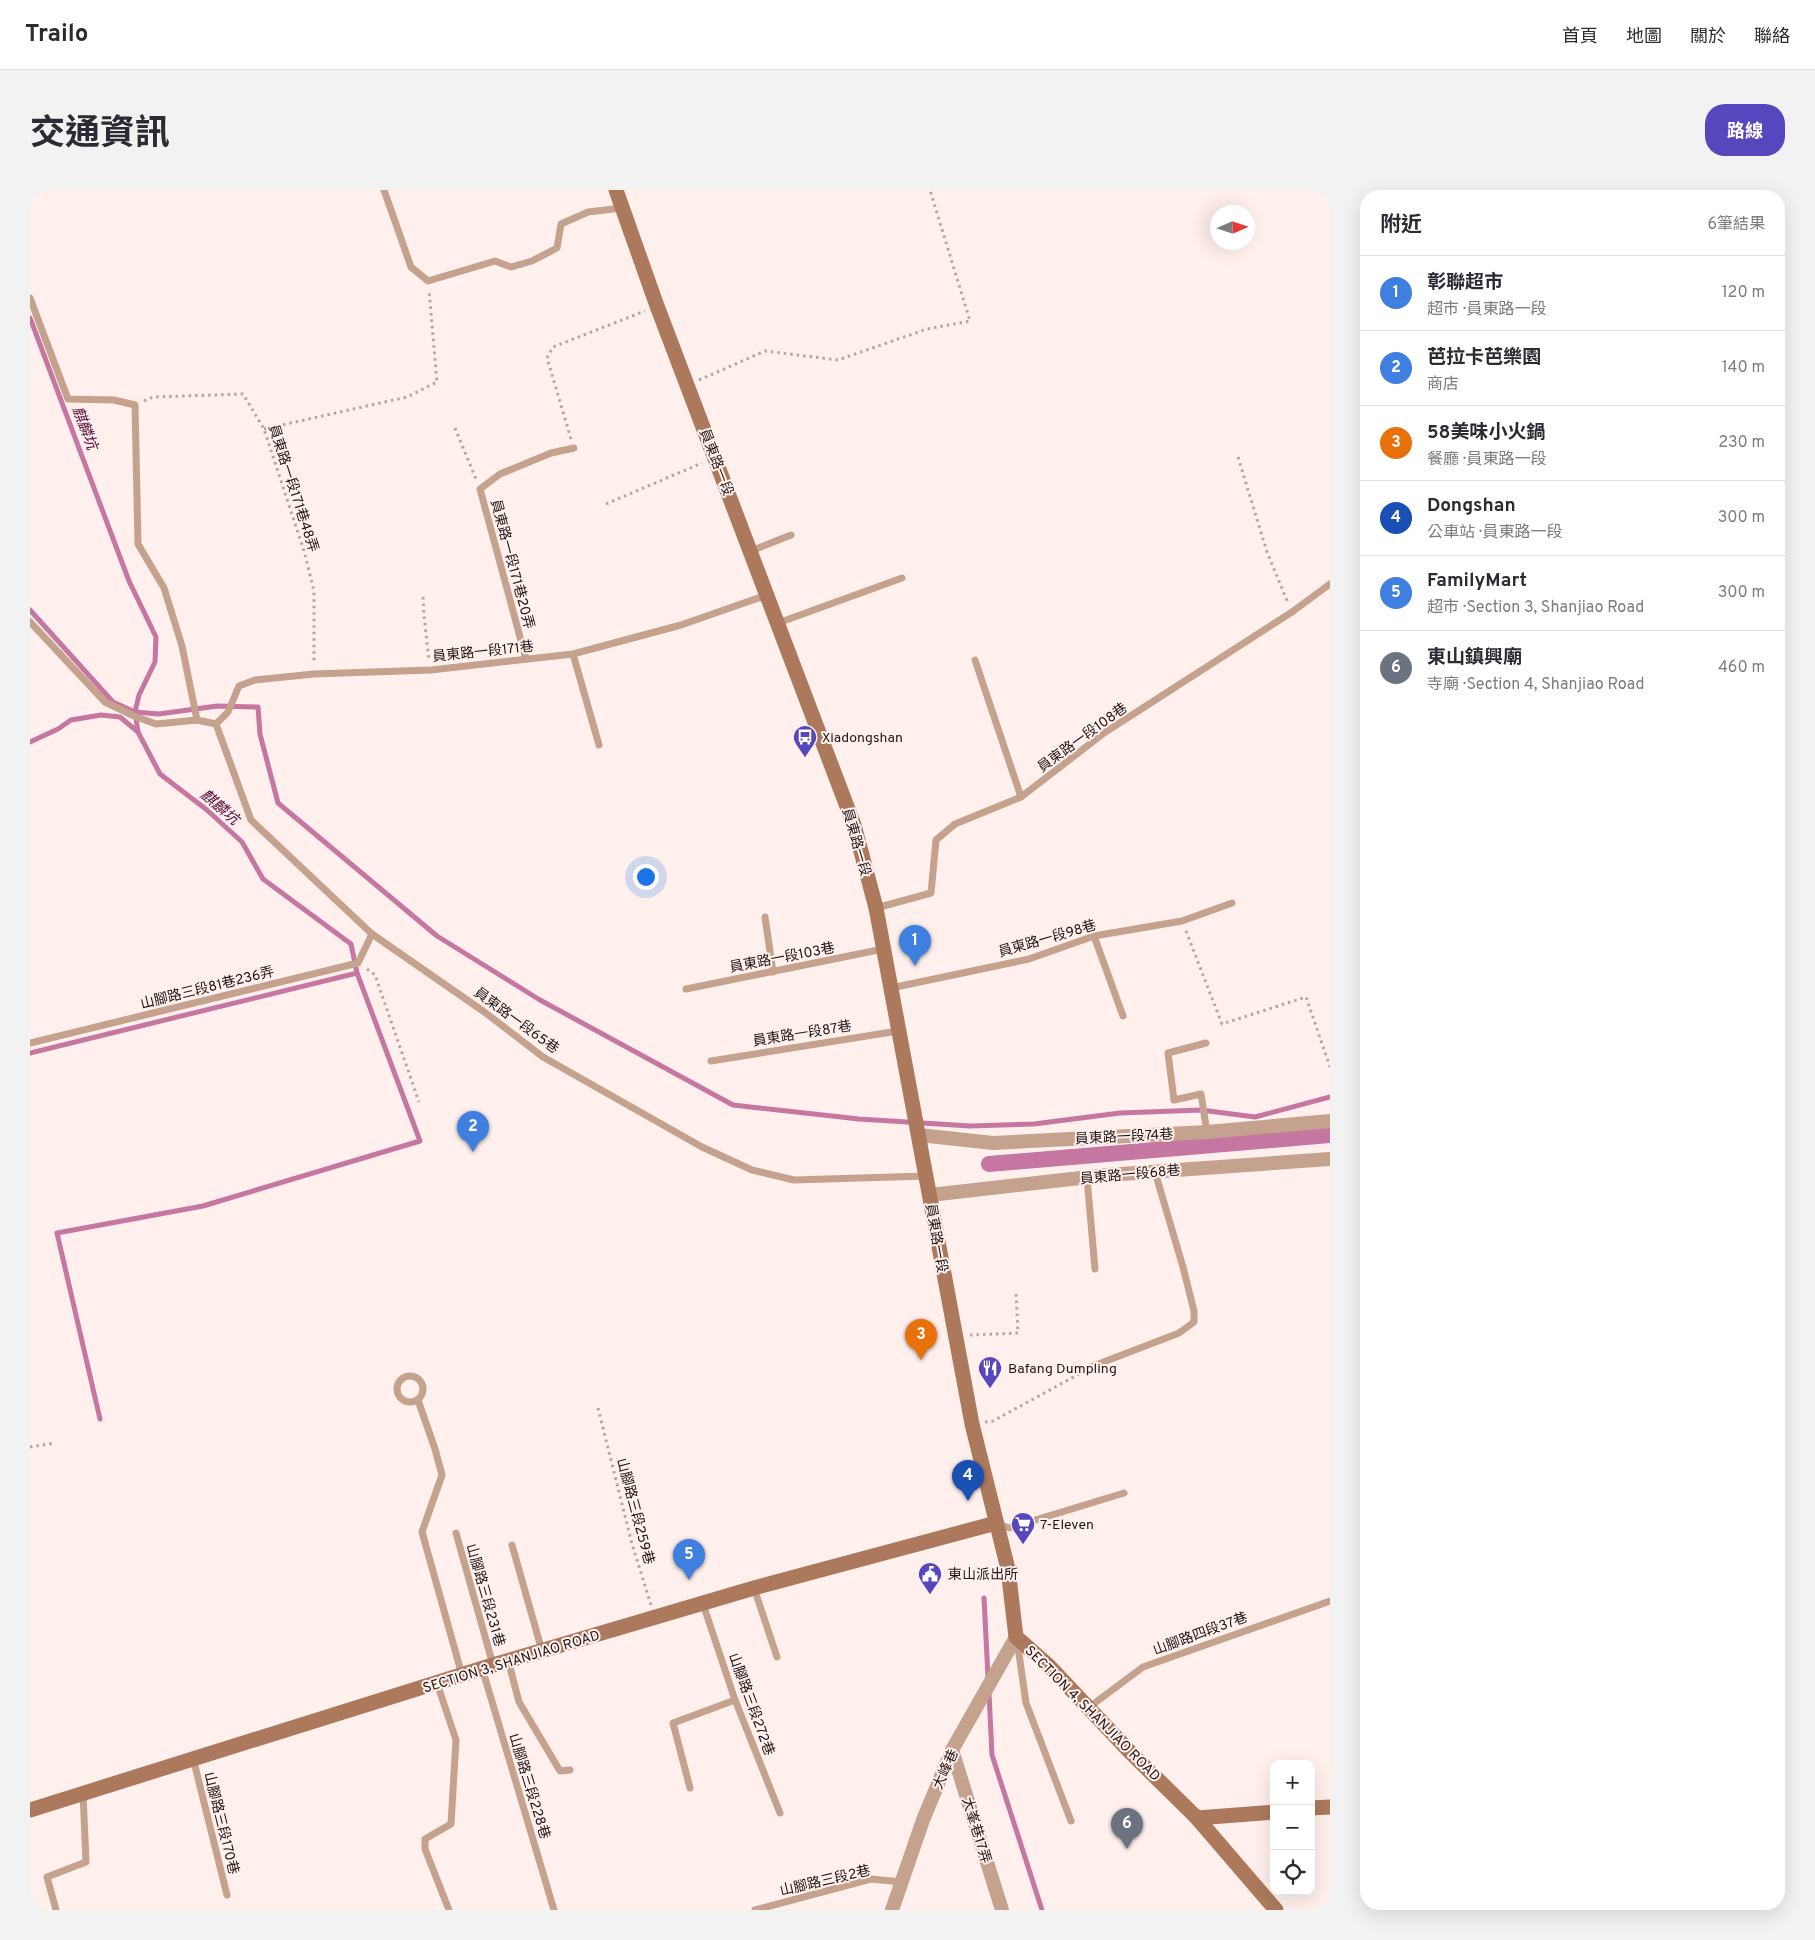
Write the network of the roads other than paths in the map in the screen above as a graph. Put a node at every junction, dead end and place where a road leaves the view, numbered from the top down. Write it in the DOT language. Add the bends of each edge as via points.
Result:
graph roads {
  1 [pos="384,190"];
  2 [pos="616,190"];
  3 [pos="622,208"];
  4 [pos="30,298"];
  5 [pos="574,448"];
  6 [pos="791,535"];
  7 [pos="751,551"];
  8 [pos="902,578"];
  9 [pos="1330,584"];
  10 [pos="767,595"];
  11 [pos="30,622"];
  12 [pos="778,623"];
  13 [pos="573,654"];
  14 [pos="526,659"];
  15 [pos="975,660"];
  16 [pos="197,720"];
  17 [pos="216,724"];
  18 [pos="599,745"];
  19 [pos="1021,797"];
  20 [pos="1232,903"];
  21 [pos="876,908"];
  22 [pos="764,917"];
  23 [pos="372,934"];
  24 [pos="1094,936"];
  25 [pos="883,949"];
  26 [pos="773,972"];
  27 [pos="890,988"];
  28 [pos="686,989"];
  29 [pos="1123,1016"];
  30 [pos="898,1031"];
  31 [pos="30,1043"];
  32 [pos="1206,1043"];
  33 [pos="711,1061"];
  34 [pos="1330,1121"];
  35 [pos="1207,1132"];
  36 [pos="919,1135"];
  37 [pos="1330,1159"];
  38 [pos="1155,1172"];
  39 [pos="926,1176"];
  40 [pos="1087,1178"];
  41 [pos="930,1195"];
  42 [pos="1095,1269"];
  43 [pos="1088,1368"];
  44 [pos="418,1400"];
  45 [pos="1124,1493"];
  46 [pos="996,1523"];
  47 [pos="456,1533"];
  48 [pos="512,1545"];
  49 [pos="754,1588"];
  50 [pos="1330,1601"];
  51 [pos="703,1604"];
  52 [pos="1016,1637"];
  53 [pos="542,1651"];
  54 [pos="777,1657"];
  55 [pos="508,1660"];
  56 [pos="488,1667"];
  57 [pos="462,1675"];
  58 [pos="437,1683"];
  59 [pos="735,1700"];
  60 [pos="1088,1708"];
  61 [pos="952,1750"];
  62 [pos="193,1758"];
  63 [pos="570,1770"];
  64 [pos="690,1788"];
  65 [pos="83,1793"];
  66 [pos="1330,1807"];
  67 [pos="1315,1808"];
  68 [pos="30,1810"];
  69 [pos="1270,1812"];
  70 [pos="780,1813"];
  71 [pos="1197,1818"];
  72 [pos="1071,1821"];
  73 [pos="902,1882"];
  74 [pos="227,1895"];
  75 [pos="56,1910"];
  76 [pos="449,1910"];
  77 [pos="554,1910"];
  78 [pos="755,1910"];
  79 [pos="892,1910"];
  80 [pos="1002,1910"];
  81 [pos="1276,1910"];
  1 -- 3 [label="lane" via="411,266 428,281 495,261 512,267 532,261 557,248 561,224 588,212"];
  2 -- 3 [label="main road, 員東路一段"];
  3 -- 7 [label="main road, 員東路一段"];
  4 -- 16 [label="lane" via="68,399 114,400 135,405 138,544 164,588 182,646"];
  5 -- 14 [label="lane, 員東路一段171巷20弄" via="551,453 500,474 480,489"];
  6 -- 7 [label="lane"];
  7 -- 10 [label="main road, 員東路一段"];
  8 -- 12 [label="lane"];
  9 -- 19 [label="lane, 員東路一段108巷" via="1104,733"];
  10 -- 12 [label="main road, 員東路一段"];
  10 -- 13 [label="lane, 員東路一段171巷" via="681,625"];
  11 -- 16 [label="lane" via="105,702 156,724"];
  12 -- 21 [label="main road, 員東路一段" via="854,825"];
  13 -- 14 [label="lane, 員東路一段171巷"];
  13 -- 18 [label="lane"];
  14 -- 17 [label="lane, 員東路一段171巷" via="431,670 314,674 255,680 239,686 228,712"];
  15 -- 19 [label="lane"];
  16 -- 17 [label="lane"];
  17 -- 23 [label="lane, 員東路一段65巷" via="251,820"];
  19 -- 21 [label="lane, 員東路一段108巷" via="955,824 936,840 931,893"];
  20 -- 24 [label="lane, 員東路一段98巷" via="1182,921"];
  21 -- 25 [label="main road, 員東路一段"];
  22 -- 26 [label="lane"];
  23 -- 31 [label="lane, 山腳路三段81巷236弄" via="358,963"];
  23 -- 39 [label="lane, 員東路一段65巷" via="543,1057 702,1147 752,1170 794,1180"];
  24 -- 27 [label="lane, 員東路一段98巷" via="1029,959"];
  24 -- 29 [label="lane"];
  25 -- 26 [label="lane, 員東路一段103巷"];
  25 -- 27 [label="main road, 員東路一段"];
  26 -- 28 [label="lane, 員東路一段103巷"];
  27 -- 30 [label="main road, 員東路一段"];
  30 -- 33 [label="lane, 員東路一段87巷"];
  30 -- 36 [label="main road, 員東路一段"];
  32 -- 35 [label="lane" via="1168,1053 1174,1100 1201,1094"];
  34 -- 35 [label="street, 員東路一段74巷"];
  35 -- 36 [label="street, 員東路一段74巷" via="993,1143"];
  36 -- 39 [label="main road, 員東路一段"];
  37 -- 38 [label="street, 員東路一段68巷"];
  38 -- 40 [label="street, 員東路一段68巷"];
  38 -- 43 [label="lane" via="1183,1267 1194,1322 1179,1332"];
  39 -- 41 [label="main road, 員東路一段"];
  40 -- 41 [label="street, 員東路一段68巷"];
  40 -- 42 [label="lane"];
  41 -- 46 [label="main road, 員東路一段" via="972,1424"];
  44 -- 57 [label="lane" via="442,1475 422,1532"];
  45 -- 46 [label="lane" via="1009,1528"];
  46 -- 49 [label="main road, SECTION 3, SHANJIAO ROAD"];
  46 -- 52 [label="main road, SECTION 4, SHANJIAO ROAD" via="1008,1569"];
  47 -- 56 [label="lane, 山腳路三段231巷"];
  48 -- 53 [label="lane"];
  49 -- 51 [label="main road, SECTION 3, SHANJIAO ROAD"];
  49 -- 54 [label="lane"];
  50 -- 60 [label="lane, 山腳路四段37巷" via="1143,1667"];
  51 -- 53 [label="main road, SECTION 3, SHANJIAO ROAD"];
  51 -- 59 [label="lane, 山腳路三段272巷"];
  52 -- 60 [label="main road, SECTION 4, SHANJIAO ROAD" via="1049,1666"];
  52 -- 61 [label="street, 大峰巷"];
  52 -- 72 [label="lane" via="1026,1703"];
  53 -- 55 [label="main road, SECTION 3, SHANJIAO ROAD"];
  55 -- 56 [label="main road, SECTION 3, SHANJIAO ROAD"];
  55 -- 63 [label="lane" via="519,1702 560,1771"];
  56 -- 57 [label="main road, SECTION 3, SHANJIAO ROAD"];
  56 -- 77 [label="lane, 山腳路三段228巷"];
  57 -- 58 [label="main road, SECTION 3, SHANJIAO ROAD"];
  58 -- 62 [label="main road, SECTION 3, SHANJIAO ROAD"];
  58 -- 76 [label="lane" via="456,1740 451,1824 426,1839 425,1849"];
  59 -- 64 [label="lane" via="673,1723"];
  59 -- 70 [label="lane, 山腳路三段272巷"];
  60 -- 71 [label="main road, SECTION 4, SHANJIAO ROAD"];
  61 -- 73 [label="street, 大峰巷"];
  61 -- 80 [label="street, 大峯巷17弄"];
  62 -- 65 [label="main road, SECTION 3, SHANJIAO ROAD"];
  62 -- 74 [label="lane, 山腳路三段170巷"];
  65 -- 68 [label="main road, SECTION 3, SHANJIAO ROAD"];
  65 -- 75 [label="lane" via="86,1862 47,1877"];
  66 -- 67 [label="main road"];
  69 -- 71 [label="main road"];
  71 -- 81 [label="main road, SECTION 4, SHANJIAO ROAD"];
  73 -- 78 [label="lane, 山腳路三段2巷" via="871,1879"];
  73 -- 79 [label="street, 大峰巷"];
}
